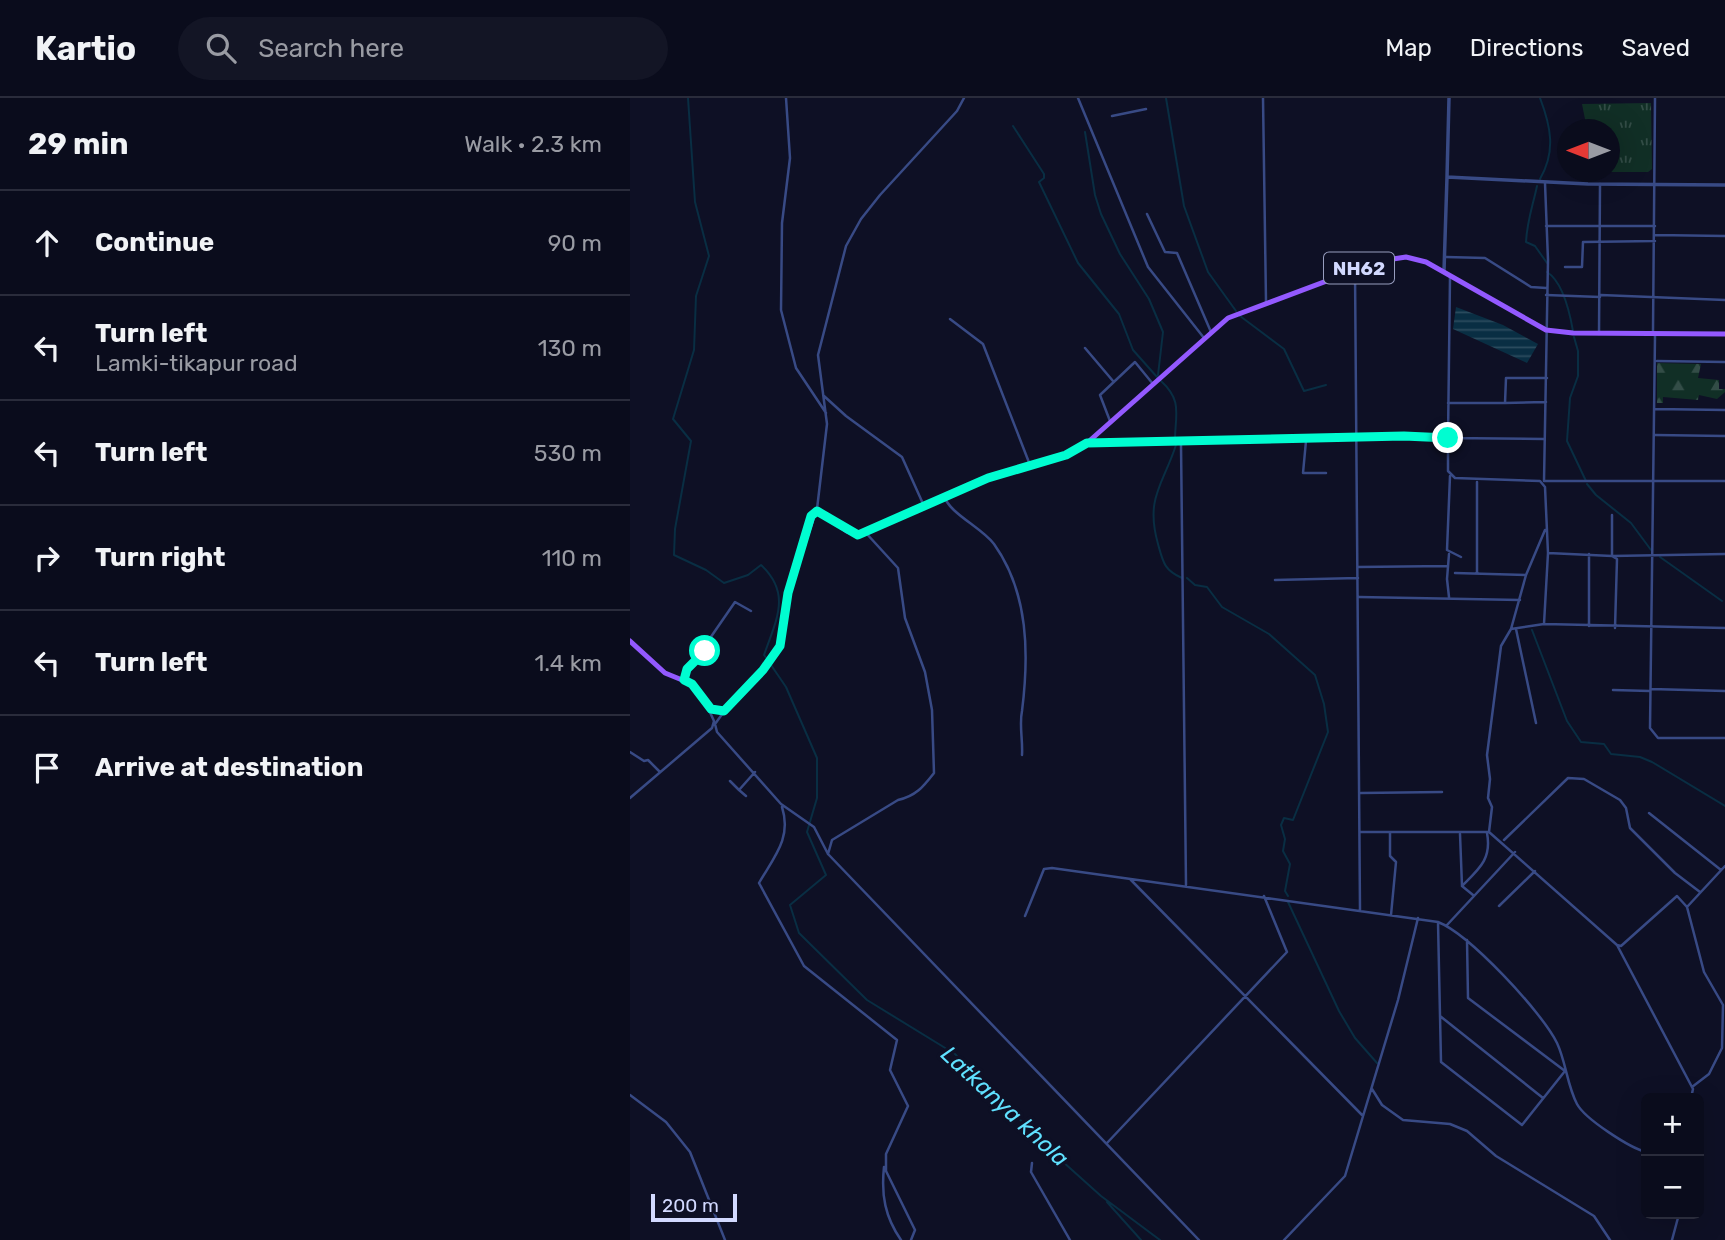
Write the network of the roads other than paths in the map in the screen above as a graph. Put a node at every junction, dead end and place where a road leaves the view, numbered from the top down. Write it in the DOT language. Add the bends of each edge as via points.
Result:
graph roads {
  1 [pos="786,98"];
  2 [pos="964,98"];
  3 [pos="1078,98"];
  4 [pos="1264,98"];
  5 [pos="1449,98"];
  6 [pos="1656,98"];
  7 [pos="1146,109"];
  8 [pos="1112,116"];
  9 [pos="1447,177"];
  10 [pos="1545,183"];
  11 [pos="1601,184"];
  12 [pos="1655,185"];
  13 [pos="1725,185"];
  14 [pos="1147,214"];
  15 [pos="1545,226"];
  16 [pos="1655,226"];
  17 [pos="1600,227"];
  18 [pos="1655,234"];
  19 [pos="1725,236"];
  20 [pos="1655,241"];
  21 [pos="1601,242"];
  22 [pos="1445,257"];
  23 [pos="1564,267"];
  24 [pos="1355,269"];
  25 [pos="1447,272"];
  26 [pos="1546,288"];
  27 [pos="1546,295"];
  28 [pos="1600,296"];
  29 [pos="1655,297"];
  30 [pos="1725,300"];
  31 [pos="1266,302"];
  32 [pos="950,319"];
  33 [pos="1546,330"];
  34 [pos="1211,332"];
  35 [pos="1599,334"];
  36 [pos="1725,334"];
  37 [pos="1654,335"];
  38 [pos="1204,338"];
  39 [pos="1085,348"];
  40 [pos="1657,360"];
  41 [pos="1725,362"];
  42 [pos="1547,378"];
  43 [pos="1113,381"];
  44 [pos="1157,381"];
  45 [pos="824,396"];
  46 [pos="1546,402"];
  47 [pos="1448,403"];
  48 [pos="1505,403"];
  49 [pos="1655,409"];
  50 [pos="1725,410"];
  51 [pos="826,413"];
  52 [pos="1110,422"];
  53 [pos="1655,435"];
  54 [pos="1725,436"];
  55 [pos="1356,438"];
  56 [pos="1448,438"];
  57 [pos="1544,439"];
  58 [pos="1307,440"];
  59 [pos="1087,443"];
  60 [pos="1181,443"];
  61 [pos="1030,465"];
  62 [pos="1326,473"];
  63 [pos="1450,476"];
  64 [pos="1477,480"];
  65 [pos="1542,481"];
  66 [pos="1725,481"];
  67 [pos="1655,482"];
  68 [pos="944,496"];
  69 [pos="924,506"];
  70 [pos="817,511"];
  71 [pos="1612,515"];
  72 [pos="1545,530"];
  73 [pos="865,532"];
  74 [pos="1548,553"];
  75 [pos="1449,554"];
  76 [pos="1589,554"];
  77 [pos="1654,554"];
  78 [pos="1725,554"];
  79 [pos="1612,556"];
  80 [pos="1461,558"];
  81 [pos="1447,566"];
  82 [pos="1358,567"];
  83 [pos="1455,573"];
  84 [pos="1477,573"];
  85 [pos="1526,575"];
  86 [pos="1358,578"];
  87 [pos="1275,580"];
  88 [pos="1358,597"];
  89 [pos="1450,597"];
  90 [pos="1520,600"];
  91 [pos="751,611"];
  92 [pos="1544,624"];
  93 [pos="1589,626"];
  94 [pos="1615,628"];
  95 [pos="1651,628"];
  96 [pos="1725,628"];
  97 [pos="1511,629"];
  98 [pos="1516,629"];
  99 [pos="630,641"];
  100 [pos="684,680"];
  101 [pos="1613,690"];
  102 [pos="1650,690"];
  103 [pos="1725,691"];
  104 [pos="707,705"];
  105 [pos="721,711"];
  106 [pos="1536,723"];
  107 [pos="715,724"];
  108 [pos="1725,738"];
  109 [pos="630,752"];
  110 [pos="1022,755"];
  111 [pos="660,772"];
  112 [pos="755,772"];
  113 [pos="730,781"];
  114 [pos="739,790"];
  115 [pos="1442,792"];
  116 [pos="1361,793"];
  117 [pos="746,796"];
  118 [pos="630,797"];
  119 [pos="781,804"];
  120 [pos="1649,813"];
  121 [pos="1361,832"];
  122 [pos="1390,832"];
  123 [pos="1460,832"];
  124 [pos="1488,832"];
  125 [pos="1503,841"];
  126 [pos="1515,852"];
  127 [pos="828,854"];
  128 [pos="1725,866"];
  129 [pos="1721,870"];
  130 [pos="1535,871"];
  131 [pos="1129,877"];
  132 [pos="1186,885"];
  133 [pos="1462,886"];
  134 [pos="1700,892"];
  135 [pos="1473,895"];
  136 [pos="1264,896"];
  137 [pos="1499,906"];
  138 [pos="1687,907"];
  139 [pos="1360,910"];
  140 [pos="1391,915"];
  141 [pos="1025,916"];
  142 [pos="1418,918"];
  143 [pos="1438,922"];
  144 [pos="1447,925"];
  145 [pos="1466,940"];
  146 [pos="1617,945"];
  147 [pos="1245,997"];
  148 [pos="1440,1016"];
  149 [pos="1565,1071"];
  150 [pos="1692,1087"];
  151 [pos="1372,1089"];
  152 [pos="1691,1093"];
  153 [pos="630,1095"];
  154 [pos="1543,1098"];
  155 [pos="1363,1116"];
  156 [pos="1107,1143"];
  157 [pos="1641,1150"];
  158 [pos="886,1154"];
  159 [pos="1032,1163"];
  160 [pos="1678,1219"];
  161 [pos="725,1240"];
  162 [pos="901,1240"];
  163 [pos="911,1240"];
  164 [pos="1070,1240"];
  165 [pos="1199,1240"];
  166 [pos="1284,1240"];
  167 [pos="1610,1240"];
  168 [pos="1672,1240"];
  1 -- 51 [label="street" via="790,158 782,223 781,310 796,368"];
  2 -- 45 [label="street" via="861,219 846,246 818,355"];
  3 -- 38 [label="street" via="1148,267"];
  4 -- 31 [label="street"];
  5 -- 9 [label="street"];
  6 -- 12 [label="street"];
  7 -- 8 [label="street"];
  9 -- 10 [label="street"];
  9 -- 22 [label="street"];
  10 -- 11 [label="street"];
  10 -- 15 [label="street"];
  11 -- 12 [label="street"];
  11 -- 17 [label="street"];
  12 -- 13 [label="street"];
  12 -- 16 [label="street"];
  14 -- 34 [label="street" via="1165,252 1177,253"];
  15 -- 17 [label="street"];
  15 -- 26 [label="street"];
  16 -- 17 [label="street"];
  16 -- 18 [label="street"];
  17 -- 21 [label="street"];
  18 -- 19 [label="street"];
  18 -- 20 [label="street"];
  20 -- 21 [label="street"];
  20 -- 29 [label="street"];
  21 -- 23 [label="street" via="1583,242 1582,267"];
  21 -- 28 [label="street"];
  22 -- 25 [label="street"];
  22 -- 26 [label="street" via="1485,258 1531,287"];
  24 -- 25 [label="main road, NH62" via="1406,257"];
  24 -- 31 [label="main road, NH62"];
  24 -- 55 [label="street"];
  25 -- 33 [label="main road, NH62"];
  25 -- 47 [label="street"];
  26 -- 27 [label="street"];
  27 -- 28 [label="street"];
  27 -- 33 [label="street"];
  28 -- 29 [label="street"];
  28 -- 35 [label="street"];
  29 -- 30 [label="street"];
  29 -- 37 [label="street"];
  31 -- 34 [label="main road, NH62" via="1228,318"];
  32 -- 61 [label="street" via="983,344"];
  33 -- 35 [label="main road, NH62"];
  33 -- 42 [label="street"];
  34 -- 38 [label="main road, NH62"];
  35 -- 37 [label="main road, NH62"];
  36 -- 37 [label="main road, NH62"];
  37 -- 49 [label="street"];
  38 -- 44 [label="main road, NH62"];
  39 -- 43 [label="street"];
  40 -- 41 [label="street"];
  42 -- 46 [label="street"];
  42 -- 48 [label="street" via="1506,378"];
  43 -- 44 [label="street" via="1135,362"];
  43 -- 52 [label="street" via="1100,395"];
  44 -- 52 [label="main road, NH62"];
  45 -- 51 [label="street"];
  45 -- 69 [label="street" via="902,457"];
  46 -- 48 [label="street"];
  46 -- 57 [label="street"];
  47 -- 48 [label="street"];
  47 -- 56 [label="street"];
  49 -- 50 [label="street"];
  49 -- 53 [label="street"];
  51 -- 70 [label="street"];
  52 -- 59 [label="main road, NH62"];
  53 -- 54 [label="street"];
  53 -- 67 [label="street"];
  55 -- 56 [label="street"];
  55 -- 58 [label="street"];
  55 -- 82 [label="street"];
  56 -- 57 [label="street"];
  56 -- 63 [label="street"];
  57 -- 65 [label="street"];
  58 -- 60 [label="street"];
  58 -- 62 [label="street" via="1303,472"];
  59 -- 60 [label="street"];
  59 -- 61 [label="main road, NH62" via="1066,455"];
  60 -- 132 [label="street"];
  61 -- 68 [label="main road, NH62"];
  63 -- 64 [label="street"];
  63 -- 75 [label="street"];
  64 -- 65 [label="street"];
  64 -- 84 [label="street"];
  65 -- 67 [label="street"];
  65 -- 72 [label="street"];
  66 -- 67 [label="street"];
  67 -- 77 [label="street"];
  68 -- 69 [label="main road, NH62"];
  68 -- 110 [label="street" via="947,505 994,544 1020,601 1026,647"];
  69 -- 73 [label="main road, NH62"];
  70 -- 73 [label="main road" via="847,531"];
  70 -- 105 [label="main road" via="811,516 788,593 783,640 763,670"];
  71 -- 79 [label="street"];
  72 -- 74 [label="street"];
  72 -- 85 [label="street"];
  73 -- 127 [label="street" via="898,568 905,618 925,672 932,710 934,774 910,798 898,800 832,840"];
  74 -- 76 [label="street"];
  74 -- 92 [label="street"];
  75 -- 80 [label="street"];
  75 -- 81 [label="street"];
  76 -- 79 [label="street"];
  76 -- 93 [label="street"];
  77 -- 78 [label="street"];
  77 -- 79 [label="street"];
  77 -- 95 [label="street"];
  79 -- 94 [label="street" via="1617,559"];
  81 -- 82 [label="street"];
  81 -- 89 [label="street"];
  82 -- 86 [label="street"];
  83 -- 84 [label="street"];
  84 -- 85 [label="street"];
  85 -- 90 [label="street"];
  86 -- 87 [label="street"];
  86 -- 88 [label="street"];
  88 -- 89 [label="street"];
  88 -- 116 [label="street"];
  89 -- 90 [label="street"];
  90 -- 97 [label="street"];
  91 -- 100 [label="street" via="735,602 705,651 687,669"];
  92 -- 93 [label="street"];
  92 -- 98 [label="street"];
  93 -- 94 [label="street"];
  94 -- 95 [label="street"];
  95 -- 96 [label="street"];
  95 -- 102 [label="street"];
  97 -- 98 [label="street"];
  97 -- 124 [label="street" via="1501,646 1487,755 1492,807"];
  98 -- 106 [label="street"];
  99 -- 100 [label="main road" via="665,673"];
  100 -- 104 [label="main road"];
  101 -- 102 [label="street"];
  102 -- 103 [label="street"];
  102 -- 108 [label="street" via="1650,728 1658,738"];
  104 -- 105 [label="main road"];
  104 -- 107 [label="street"];
  105 -- 107 [label="street"];
  107 -- 111 [label="street"];
  107 -- 112 [label="street" via="717,732"];
  109 -- 111 [label="street" via="649,760"];
  111 -- 118 [label="street"];
  112 -- 114 [label="street"];
  112 -- 119 [label="street"];
  113 -- 114 [label="street"];
  114 -- 117 [label="street"];
  115 -- 116 [label="street"];
  116 -- 121 [label="street"];
  119 -- 127 [label="street" via="814,827"];
  119 -- 158 [label="street" via="787,823 784,839 759,883 804,966 897,1040 890,1070 908,1106"];
  120 -- 129 [label="street"];
  121 -- 122 [label="street"];
  121 -- 139 [label="street"];
  122 -- 123 [label="street"];
  122 -- 140 [label="street" via="1390,856 1396,862"];
  123 -- 124 [label="street"];
  123 -- 133 [label="street"];
  124 -- 125 [label="street"];
  124 -- 133 [label="street" via="1487,860"];
  125 -- 126 [label="street"];
  125 -- 134 [label="street" via="1568,778 1584,779 1620,800 1630,828"];
  126 -- 130 [label="street"];
  126 -- 135 [label="street"];
  127 -- 156 [label="street"];
  128 -- 129 [label="street"];
  129 -- 134 [label="street"];
  130 -- 137 [label="street"];
  130 -- 146 [label="street"];
  131 -- 132 [label="street"];
  131 -- 141 [label="street" via="1044,869"];
  131 -- 147 [label="street"];
  132 -- 136 [label="street"];
  133 -- 135 [label="street"];
  134 -- 138 [label="street"];
  135 -- 144 [label="street"];
  136 -- 139 [label="street"];
  136 -- 147 [label="street" via="1288,950"];
  138 -- 146 [label="street" via="1677,896"];
  138 -- 150 [label="street" via="1704,972 1723,1005 1722,1048 1709,1074"];
  139 -- 140 [label="street"];
  140 -- 142 [label="street"];
  142 -- 143 [label="street"];
  142 -- 151 [label="street"];
  143 -- 144 [label="street"];
  143 -- 148 [label="street"];
  144 -- 145 [label="street"];
  145 -- 149 [label="street" via="1499,970 1556,1042"];
  145 -- 149 [label="street" via="1468,998"];
  146 -- 150 [label="street"];
  147 -- 155 [label="street"];
  147 -- 156 [label="street"];
  148 -- 154 [label="street"];
  148 -- 154 [label="street" via="1444,1066 1521,1125"];
  149 -- 154 [label="street"];
  149 -- 157 [label="street" via="1579,1108"];
  150 -- 152 [label="street"];
  151 -- 155 [label="street"];
  151 -- 167 [label="street" via="1382,1105 1403,1120 1450,1124 1467,1131 1496,1156 1594,1216"];
  153 -- 161 [label="street" via="666,1122 690,1152"];
  155 -- 166 [label="street" via="1345,1176"];
  156 -- 165 [label="street"];
  158 -- 162 [label="street" via="884,1205"];
  158 -- 163 [label="street" via="886,1171 915,1230"];
  159 -- 164 [label="street" via="1031,1172"];
  160 -- 168 [label="street"];
}
